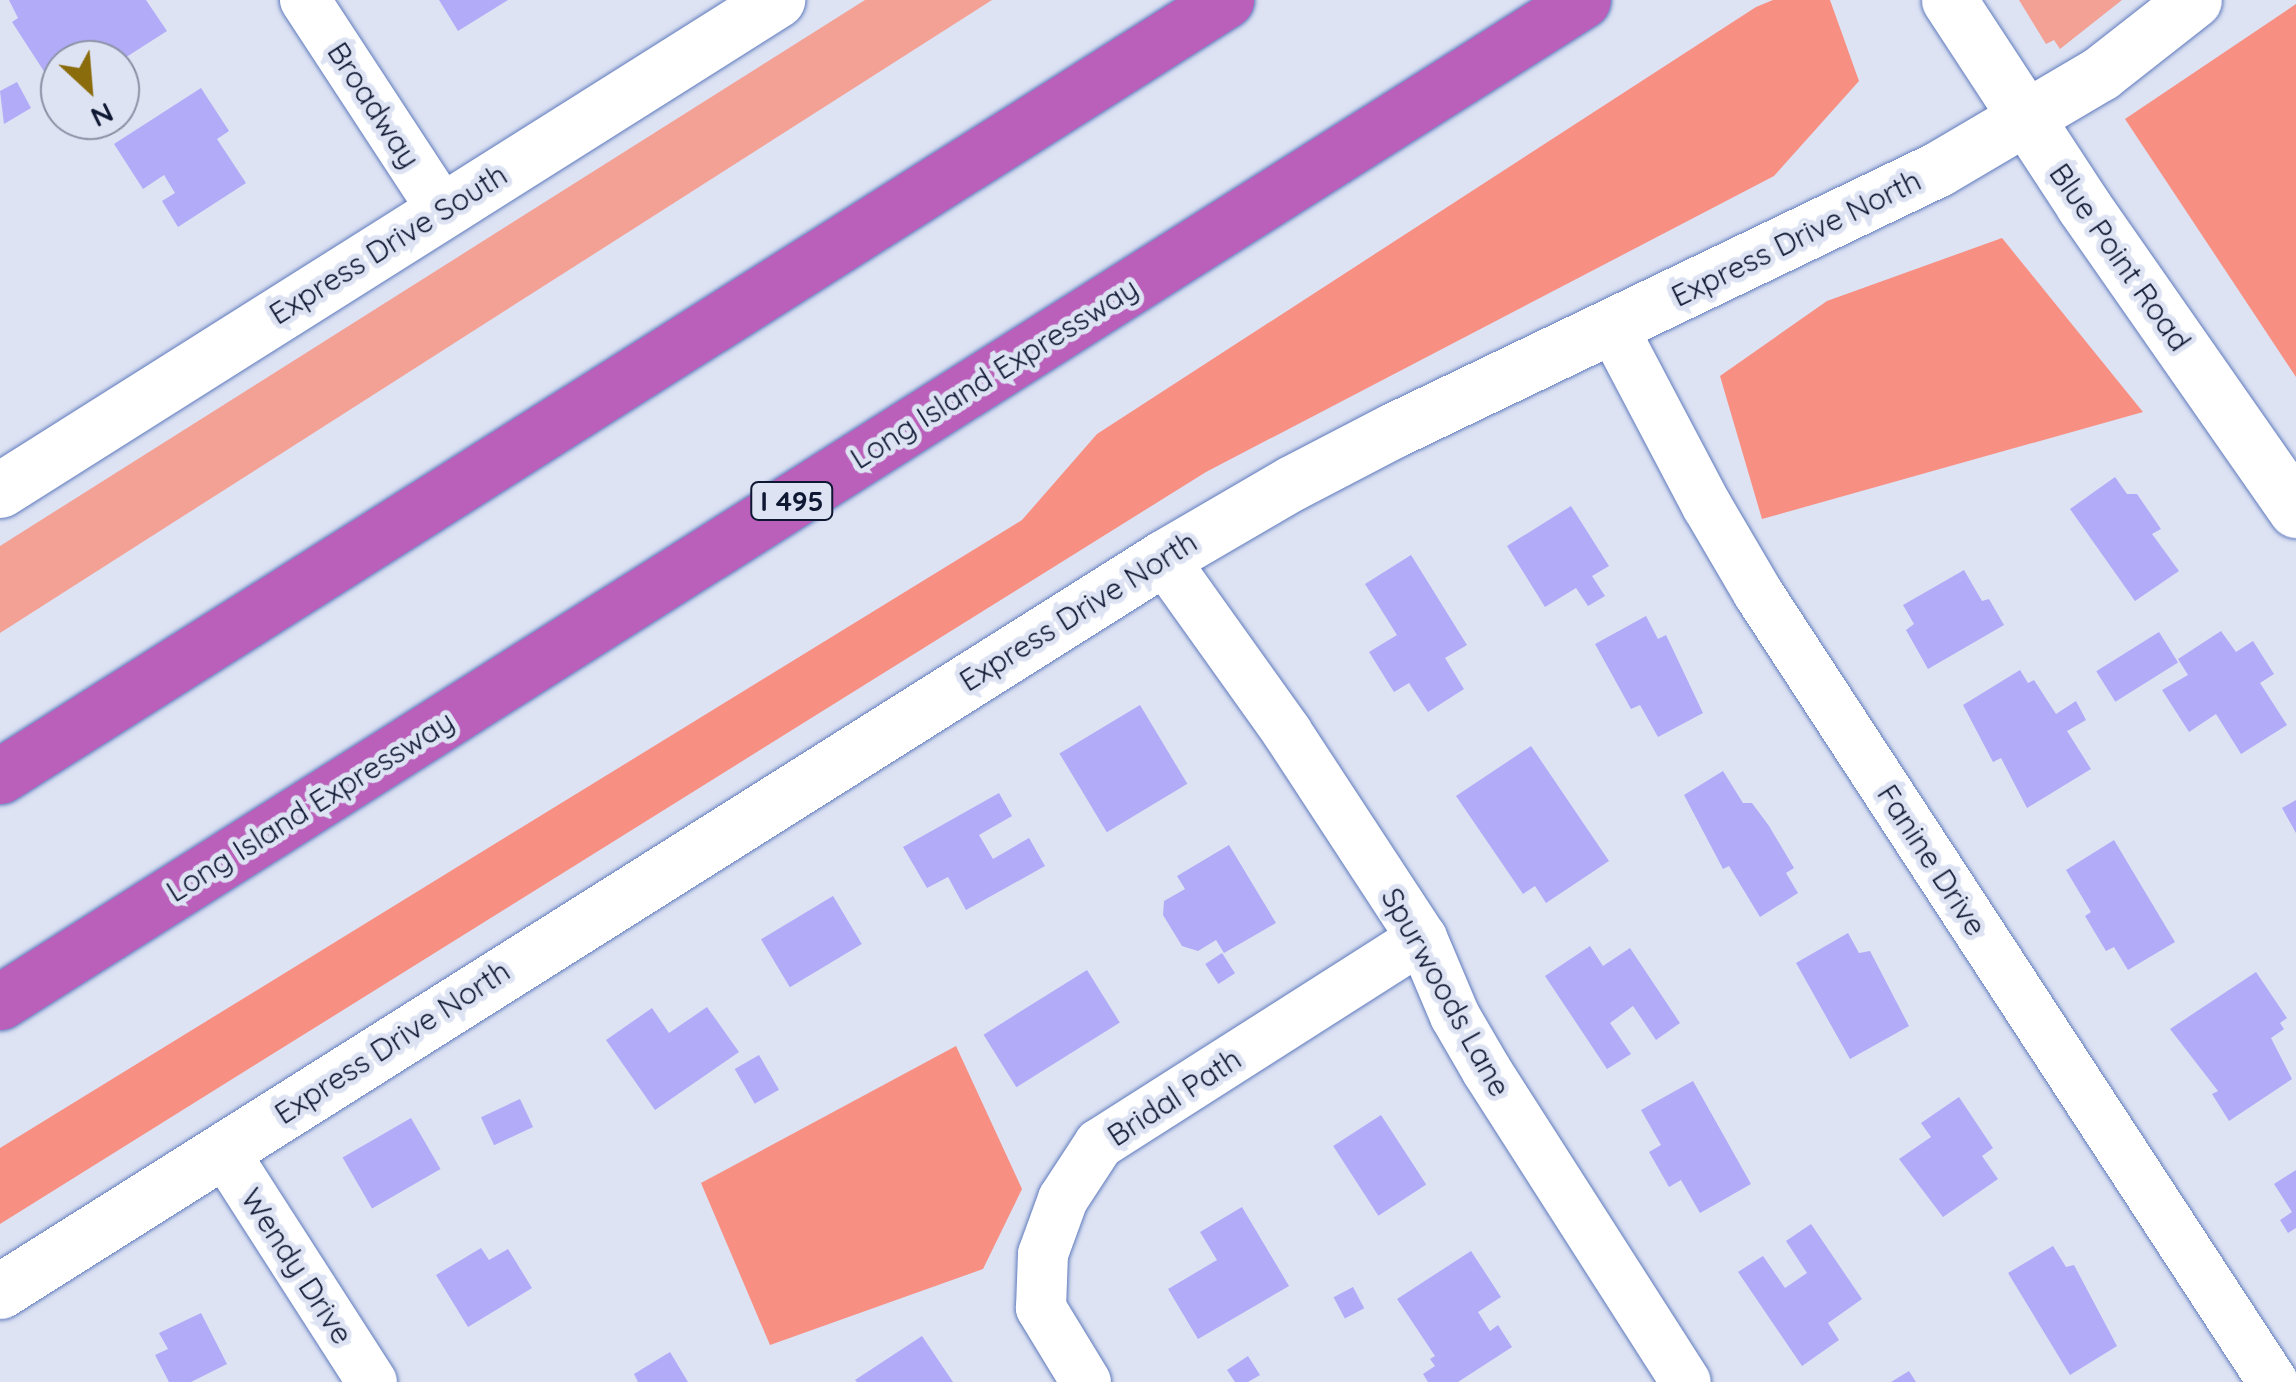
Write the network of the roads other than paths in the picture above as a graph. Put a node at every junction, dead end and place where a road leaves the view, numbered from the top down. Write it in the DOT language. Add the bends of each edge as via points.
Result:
graph roads {
  1 [pos="305,0"];
  2 [pos="777,0"];
  3 [pos="1226,0"];
  4 [pos="1583,0"];
  5 [pos="1948,0"];
  6 [pos="2194,0"];
  7 [pos="2026,120"];
  8 [pos="442,209"];
  9 [pos="1612,326"];
  10 [pos="0,490"];
  11 [pos="2296,510"];
  12 [pos="1163,558"];
  13 [pos="0,776"];
  14 [pos="1422,938"];
  15 [pos="0,1002"];
  16 [pos="223,1150"];
  17 [pos="0,1291"];
  18 [pos="372,1382"];
  19 [pos="1086,1382"];
  20 [pos="1686,1382"];
  21 [pos="2273,1382"];
  1 -- 8 [label="street, Broadway"];
  2 -- 8 [label="main road, Express Drive South"];
  3 -- 13 [label="highway"];
  4 -- 15 [label="highway, Long Island Expressway / I 495"];
  5 -- 7 [label="main road, Blue Point Road"];
  6 -- 7 [label="main road, Express Drive North" via="2101,73"];
  7 -- 9 [label="main road, Express Drive North"];
  7 -- 11 [label="main road, Blue Point Road"];
  8 -- 10 [label="main road, Express Drive South"];
  9 -- 12 [label="main road, Express Drive North" via="1292,483"];
  9 -- 21 [label="street, Fanine Drive" via="1758,592"];
  12 -- 14 [label="street, Spurwoods Lane"];
  12 -- 16 [label="main road, Express Drive North"];
  14 -- 19 [label="street, Bridal Path" via="1099,1144 1063,1199 1043,1254 1041,1308"];
  14 -- 20 [label="street, Spurwoods Lane" via="1455,1016"];
  16 -- 17 [label="main road, Express Drive North"];
  16 -- 18 [label="street, Wendy Drive"];
}
